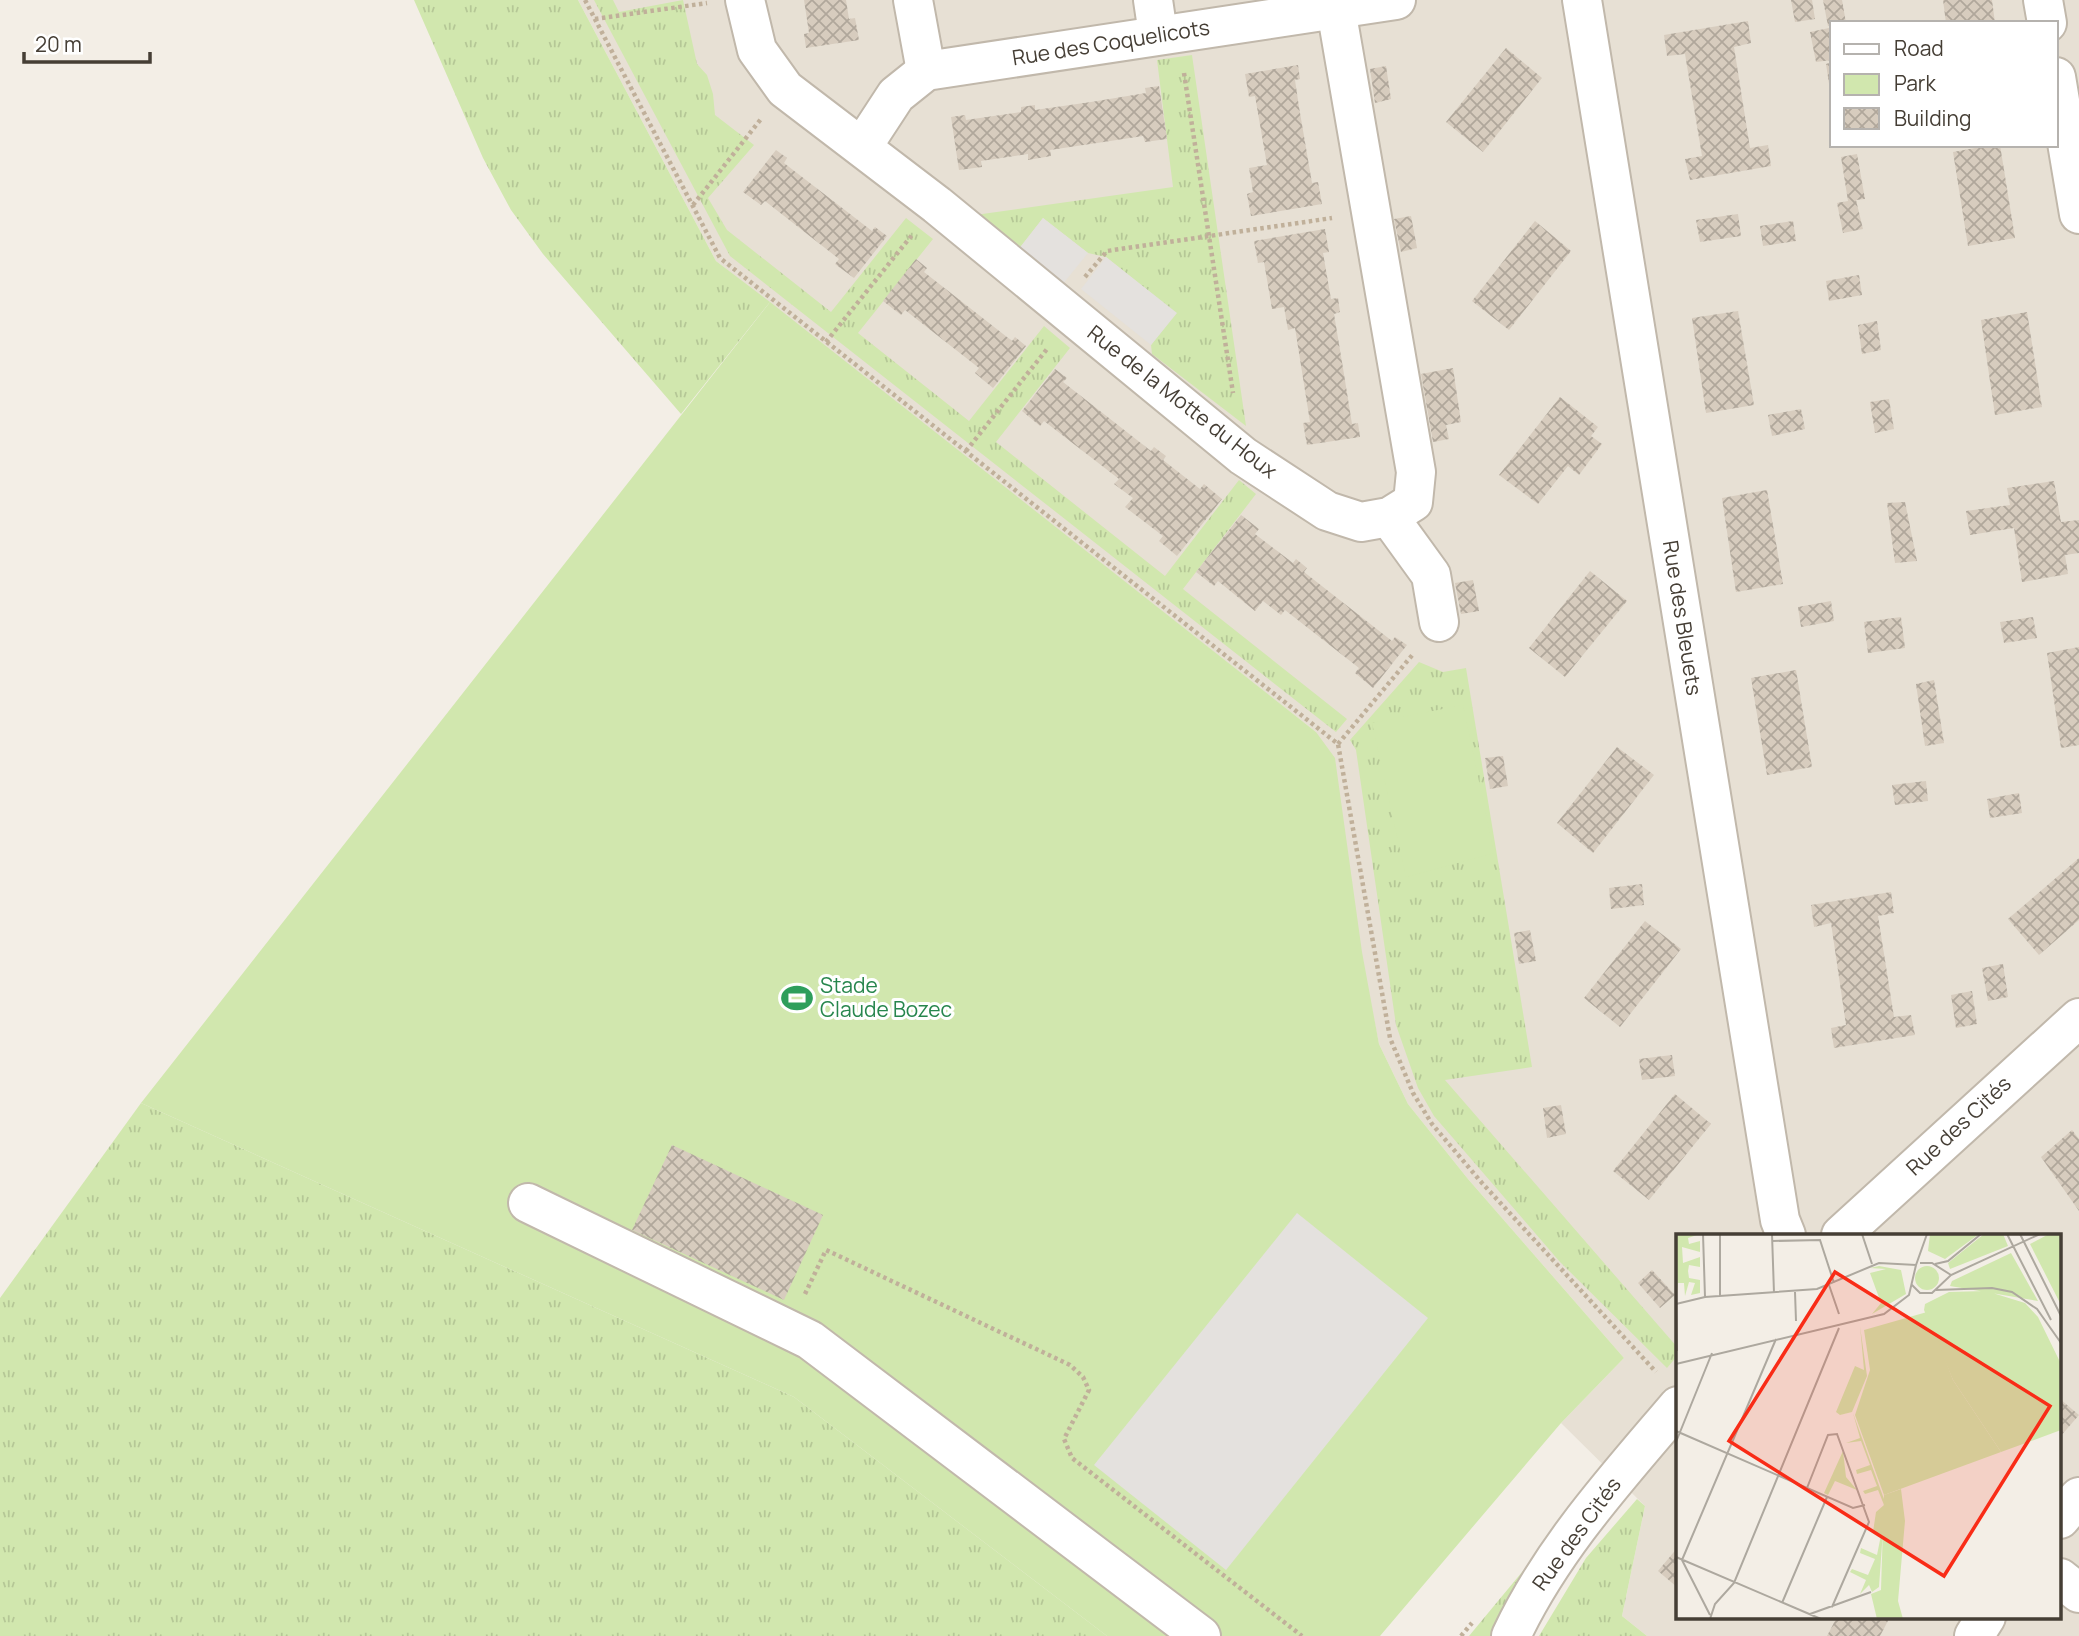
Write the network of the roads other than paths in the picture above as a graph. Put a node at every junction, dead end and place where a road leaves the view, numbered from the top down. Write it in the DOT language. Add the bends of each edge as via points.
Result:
graph roads {
  1 [pos="913,0"];
  2 [pos="1395,0"];
  3 [pos="1582,0"];
  4 [pos="2043,0"];
  5 [pos="732,1"];
  6 [pos="1336,9"];
  7 [pos="2047,21"];
  8 [pos="1163,22"];
  9 [pos="926,71"];
  10 [pos="2058,89"];
  11 [pos="862,147"];
  12 [pos="2079,214"];
  13 [pos="1389,517"];
  14 [pos="1439,622"];
  15 [pos="2079,1018"];
  16 [pos="527,1203"];
  17 [pos="1786,1234"];
  18 [pos="1842,1234"];
  19 [pos="1669,1392"];
  20 [pos="2079,1497"];
  21 [pos="2062,1516"];
  22 [pos="2062,1580"];
  23 [pos="2079,1593"];
  24 [pos="1985,1618"];
  25 [pos="1201,1636"];
  26 [pos="1511,1636"];
  27 [pos="1974,1636"];
  1 -- 9 [label="street"];
  2 -- 6 [label="street, Rue des Coquelicots"];
  3 -- 17 [label="street, Rue des Bleuets"];
  4 -- 7 [label="street"];
  5 -- 11 [label="street, Rue de la Motte du Houx" via="757,50 785,89"];
  6 -- 8 [label="street, Rue des Coquelicots"];
  6 -- 13 [label="street" via="1416,472 1413,502"];
  8 -- 9 [label="street, Rue des Coquelicots"];
  9 -- 11 [label="street, Rue des Coquelicots" via="896,95"];
  10 -- 12 [label="street"];
  11 -- 13 [label="street, Rue de la Motte du Houx" via="1243,456 1327,511 1361,522"];
  13 -- 14 [label="street" via="1432,575"];
  15 -- 18 [label="street, Rue des Cités"];
  16 -- 25 [label="street" via="810,1340"];
  19 -- 26 [label="street, Rue des Cités" via="1556,1555"];
  20 -- 21 [label="street"];
  22 -- 23 [label="street"];
  24 -- 27 [label="street"];
}
